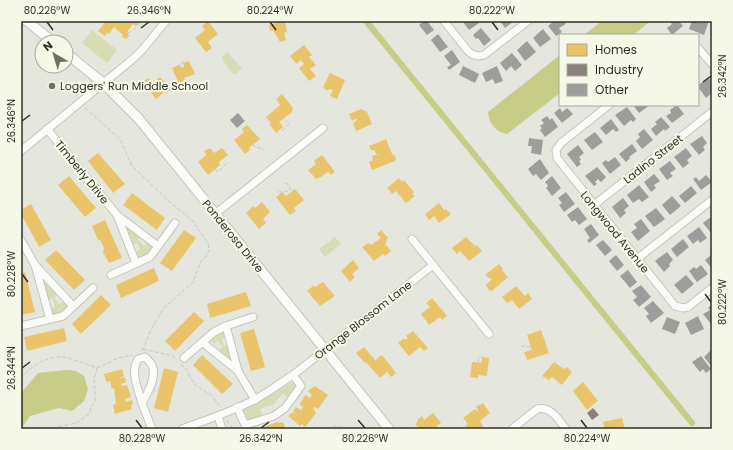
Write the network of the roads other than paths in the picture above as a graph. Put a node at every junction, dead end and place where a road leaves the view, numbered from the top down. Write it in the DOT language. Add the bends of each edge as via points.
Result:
graph roads {
  1 [pos="27,21"];
  2 [pos="166,21"];
  3 [pos="444,21"];
  4 [pos="528,21"];
  5 [pos="43,34"];
  6 [pos="699,49"];
  7 [pos="74,59"];
  8 [pos="712,64"];
  9 [pos="103,83"];
  10 [pos="608,106"];
  11 [pos="712,112"];
  12 [pos="323,128"];
  13 [pos="47,130"];
  14 [pos="21,151"];
  15 [pos="712,200"];
  16 [pos="594,206"];
  17 [pos="215,214"];
  18 [pos="117,215"];
  19 [pos="175,223"];
  20 [pos="412,239"];
  21 [pos="21,240"];
  22 [pos="158,246"];
  23 [pos="637,259"];
  24 [pos="136,263"];
  25 [pos="35,265"];
  26 [pos="433,265"];
  27 [pos="111,274"];
  28 [pos="93,288"];
  29 [pos="712,288"];
  30 [pos="73,306"];
  31 [pos="253,317"];
  32 [pos="50,319"];
  33 [pos="21,326"];
  34 [pos="226,326"];
  35 [pos="489,334"];
  36 [pos="202,342"];
  37 [pos="324,349"];
  38 [pos="184,358"];
  39 [pos="238,371"];
  40 [pos="293,375"];
  41 [pos="255,400"];
  42 [pos="142,403"];
  43 [pos="237,408"];
  44 [pos="222,417"];
  45 [pos="152,429"];
  46 [pos="182,429"];
  47 [pos="222,429"];
  48 [pos="389,429"];
  49 [pos="512,429"];
  50 [pos="566,429"];
  1 -- 5 [label="street"];
  2 -- 9 [label="street" via="139,53"];
  3 -- 4 [label="street" via="468,51 479,56 484,55"];
  6 -- 8 [label="street"];
  7 -- 9 [label="street, Ponderosa Drive"];
  9 -- 13 [label="street"];
  9 -- 17 [label="street, Ponderosa Drive" via="139,120"];
  10 -- 16 [label="street, Longwood Avenue" via="561,143 556,153 557,158"];
  11 -- 16 [label="street, Ladino Street"];
  12 -- 17 [label="street"];
  13 -- 14 [label="street"];
  13 -- 18 [label="street, Timberly Drive"];
  15 -- 23 [label="street"];
  16 -- 23 [label="street, Longwood Avenue"];
  17 -- 37 [label="street, Ponderosa Drive"];
  18 -- 22 [label="street, Timberly Drive"];
  18 -- 24 [label="street, Timberly Drive"];
  19 -- 22 [label="street"];
  20 -- 26 [label="street"];
  21 -- 25 [label="street"];
  22 -- 24 [label="street" via="150,257"];
  23 -- 29 [label="street, Longwood Avenue" via="672,303 680,308 688,307"];
  24 -- 27 [label="street"];
  25 -- 30 [label="street"];
  25 -- 32 [label="street"];
  26 -- 35 [label="street"];
  26 -- 37 [label="street, Orange Blossom Lane"];
  28 -- 30 [label="street"];
  30 -- 32 [label="street" via="62,316"];
  31 -- 34 [label="street"];
  32 -- 33 [label="street"];
  34 -- 36 [label="street"];
  34 -- 39 [label="street"];
  36 -- 38 [label="street"];
  36 -- 39 [label="street"];
  37 -- 40 [label="street, Orange Blossom Lane"];
  37 -- 48 [label="street, Ponderosa Drive"];
  39 -- 41 [label="street"];
  40 -- 41 [label="street, Orange Blossom Lane"];
  40 -- 43 [label="street" via="301,386 285,408 274,416 245,425"];
  41 -- 43 [label="street, Orange Blossom Lane"];
  42 -- 42 [label="street" via="135,381 134,366 138,359 145,357 152,365 152,380"];
  42 -- 45 [label="street"];
  43 -- 44 [label="street, Orange Blossom Lane"];
  44 -- 46 [label="street, Orange Blossom Lane"];
  44 -- 47 [label="street"];
  49 -- 50 [label="street" via="541,408 550,410"];
}
